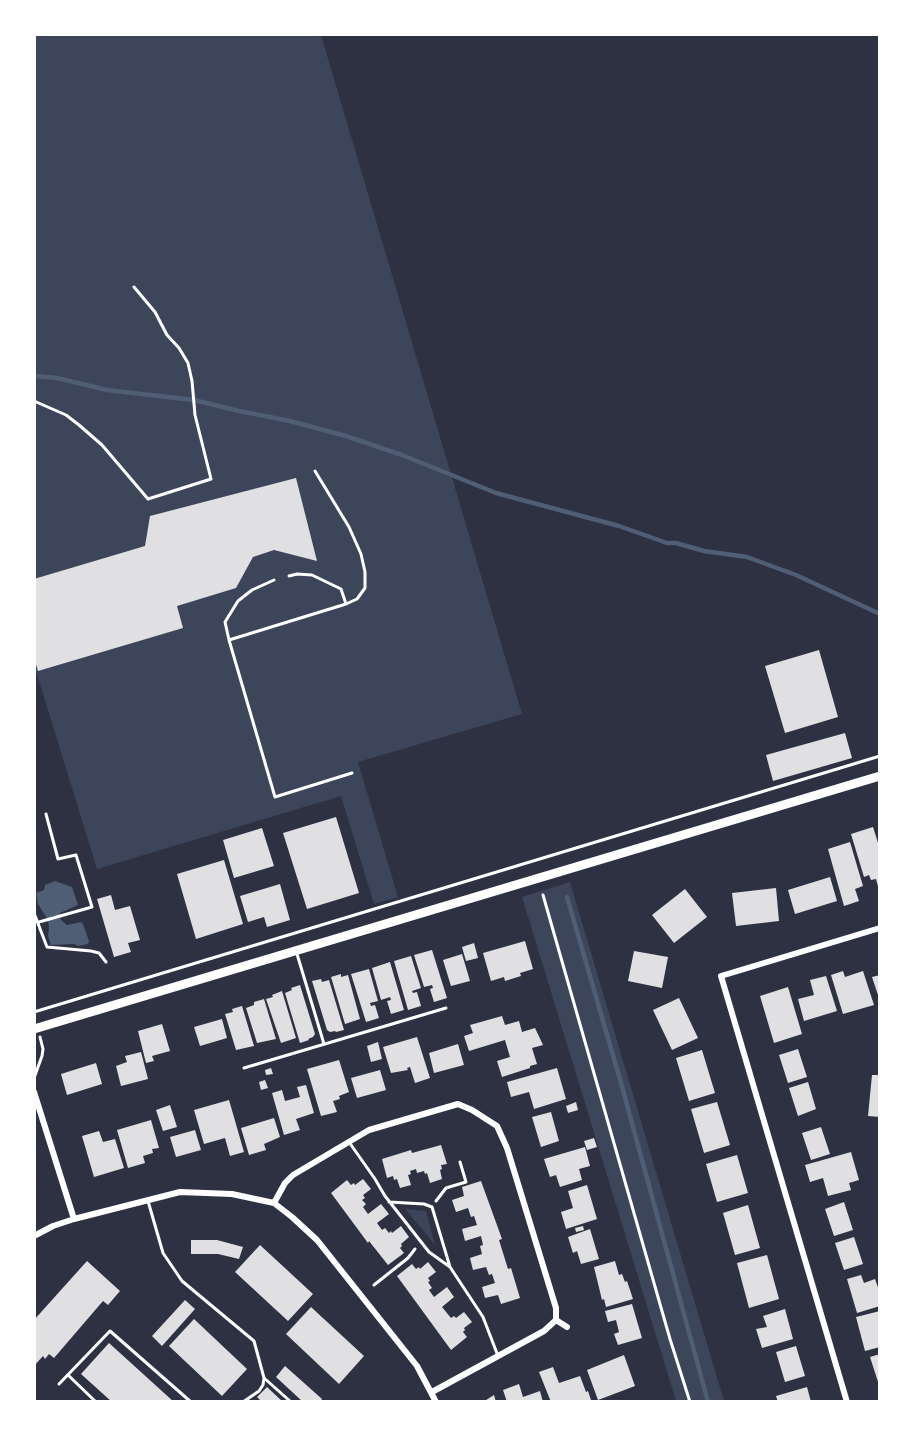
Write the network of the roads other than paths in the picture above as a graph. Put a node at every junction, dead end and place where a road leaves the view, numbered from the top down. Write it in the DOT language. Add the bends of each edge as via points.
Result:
graph roads {
  1 [pos="315,471"];
  2 [pos="289,576"];
  3 [pos="274,580"];
  4 [pos="346,604"];
  5 [pos="229,640"];
  6 [pos="352,773"];
  7 [pos="879,776"];
  8 [pos="879,928"];
  9 [pos="296,951"];
  10 [pos="446,1008"];
  11 [pos="34,1029"];
  12 [pos="324,1044"];
  13 [pos="244,1068"];
  14 [pos="34,1092"];
  15 [pos="348,1141"];
  16 [pos="147,1200"];
  17 [pos="390,1202"];
  18 [pos="274,1203"];
  19 [pos="74,1219"];
  20 [pos="34,1236"];
  21 [pos="450,1267"];
  22 [pos="556,1320"];
  23 [pos="567,1327"];
  24 [pos="498,1356"];
  25 [pos="264,1378"];
  26 [pos="432,1392"];
  27 [pos="243,1401"];
  28 [pos="291,1401"];
  29 [pos="436,1401"];
  30 [pos="847,1401"];
  1 -- 4 [label="lane" via="361,554 365,588 357,599"];
  2 -- 4 [label="lane" via="312,575 341,589"];
  3 -- 5 [label="lane" via="238,601 225,622"];
  4 -- 5 [label="lane"];
  5 -- 6 [label="lane" via="275,797"];
  7 -- 9 [label="main road"];
  8 -- 30 [label="street" via="721,976"];
  9 -- 11 [label="main road"];
  9 -- 12 [label="lane"];
  10 -- 12 [label="lane"];
  12 -- 13 [label="lane"];
  14 -- 19 [label="street"];
  15 -- 17 [label="lane"];
  15 -- 18 [label="street" via="289,1178"];
  15 -- 22 [label="street" via="369,1130 452,1105 465,1106 492,1121 505,1142 556,1308"];
  16 -- 18 [label="street" via="180,1192 209,1192"];
  16 -- 19 [label="street"];
  16 -- 25 [label="lane" via="162,1253 182,1281 254,1341"];
  17 -- 21 [label="lane" via="429,1252"];
  17 -- 21 [label="lane" via="432,1207"];
  18 -- 26 [label="street" via="317,1240 417,1366"];
  19 -- 20 [label="street"];
  21 -- 24 [label="lane" via="483,1317"];
  22 -- 23 [label="street"];
  22 -- 24 [label="street" via="544,1331"];
  24 -- 26 [label="street"];
  25 -- 27 [label="lane" via="259,1391"];
  25 -- 28 [label="lane"];
  26 -- 29 [label="street"];
}
